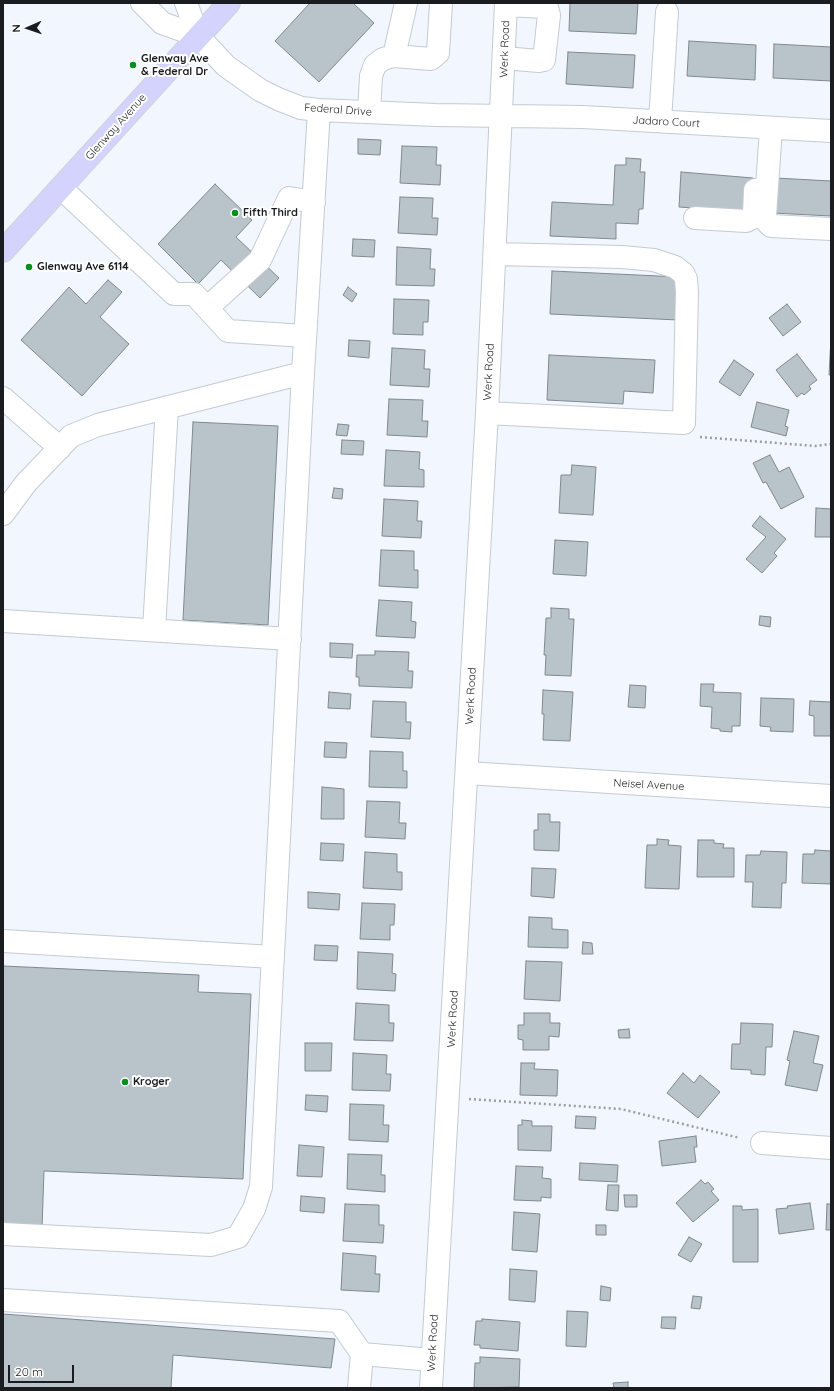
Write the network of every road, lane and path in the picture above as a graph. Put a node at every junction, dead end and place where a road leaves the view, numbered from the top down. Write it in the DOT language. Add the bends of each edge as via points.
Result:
graph roads {
  1 [pos="142,3"];
  2 [pos="186,3"];
  3 [pos="229,3"];
  4 [pos="406,3"];
  5 [pos="441,3"];
  6 [pos="506,4"];
  7 [pos="667,12"];
  8 [pos="198,36"];
  9 [pos="394,56"];
  10 [pos="504,58"];
  11 [pos="319,110"];
  12 [pos="369,112"];
  13 [pos="502,116"];
  14 [pos="660,121"];
  15 [pos="765,127"];
  16 [pos="831,131"];
  17 [pos="60,188"];
  18 [pos="314,202"];
  19 [pos="695,218"];
  20 [pos="831,229"];
  21 [pos="3,251"];
  22 [pos="495,254"];
  23 [pos="207,308"];
  24 [pos="305,336"];
  25 [pos="303,373"];
  26 [pos="3,398"];
  27 [pos="167,407"];
  28 [pos="487,413"];
  29 [pos="684,423"];
  30 [pos="831,444"];
  31 [pos="60,448"];
  32 [pos="3,514"];
  33 [pos="3,621"];
  34 [pos="154,630"];
  35 [pos="290,638"];
  36 [pos="467,773"];
  37 [pos="831,796"];
  38 [pos="3,941"];
  39 [pos="273,957"];
  40 [pos="448,1097"];
  41 [pos="762,1143"];
  42 [pos="831,1148"];
  43 [pos="3,1234"];
  44 [pos="3,1300"];
  45 [pos="362,1354"];
  46 [pos="432,1360"];
  47 [pos="359,1388"];
  48 [pos="431,1388"];
  1 -- 8 [label="street" via="162,23"];
  2 -- 8 [label="street"];
  3 -- 8 [label="main road, Glenway Avenue"];
  4 -- 9 [label="street"];
  5 -- 9 [label="street" via="438,53 431,59"];
  6 -- 10 [label="street, Werk Road"];
  6 -- 10 [label="street" via="545,7 549,15 544,60"];
  7 -- 14 [label="street"];
  8 -- 11 [label="street, Federal Drive" via="226,66 260,90 301,108"];
  8 -- 17 [label="main road, Glenway Avenue"];
  9 -- 12 [label="street" via="383,59 375,66 371,76"];
  10 -- 13 [label="street, Werk Road"];
  11 -- 12 [label="street, Federal Drive"];
  11 -- 18 [label="street"];
  12 -- 13 [label="street, Federal Drive"];
  13 -- 14 [label="street, Jadaro Court"];
  13 -- 22 [label="street, Werk Road"];
  14 -- 15 [label="street, Jadaro Court"];
  15 -- 16 [label="street, Jadaro Court"];
  15 -- 19 [label="street" via="752,218 746,221"];
  15 -- 20 [label="street" via="766,222 771,226"];
  17 -- 21 [label="main road, Glenway Avenue"];
  17 -- 23 [label="street" via="174,294 194,294"];
  18 -- 23 [label="street" via="289,198 260,260"];
  18 -- 24 [label="street"];
  22 -- 28 [label="street, Werk Road"];
  22 -- 29 [label="street" via="654,260 675,267 683,273 687,292"];
  23 -- 24 [label="street" via="228,331"];
  24 -- 25 [label="street"];
  25 -- 27 [label="street"];
  25 -- 35 [label="street"];
  26 -- 31 [label="street"];
  27 -- 31 [label="street" via="98,425 71,436"];
  27 -- 34 [label="street"];
  28 -- 29 [label="street"];
  28 -- 36 [label="street, Werk Road"];
  29 -- 30 [label="path" via="700,437 815,446"];
  31 -- 32 [label="street" via="26,483"];
  33 -- 34 [label="street"];
  34 -- 35 [label="street"];
  35 -- 39 [label="street"];
  36 -- 37 [label="street, Neisel Avenue"];
  36 -- 40 [label="street, Werk Road"];
  38 -- 39 [label="street"];
  39 -- 43 [label="street" via="261,1187 254,1209 238,1237 211,1245"];
  40 -- 41 [label="path" via="621,1109"];
  40 -- 46 [label="street, Werk Road"];
  41 -- 42 [label="street"];
  44 -- 45 [label="street" via="339,1321"];
  45 -- 46 [label="street"];
  45 -- 47 [label="street"];
  46 -- 48 [label="street, Werk Road"];
}
